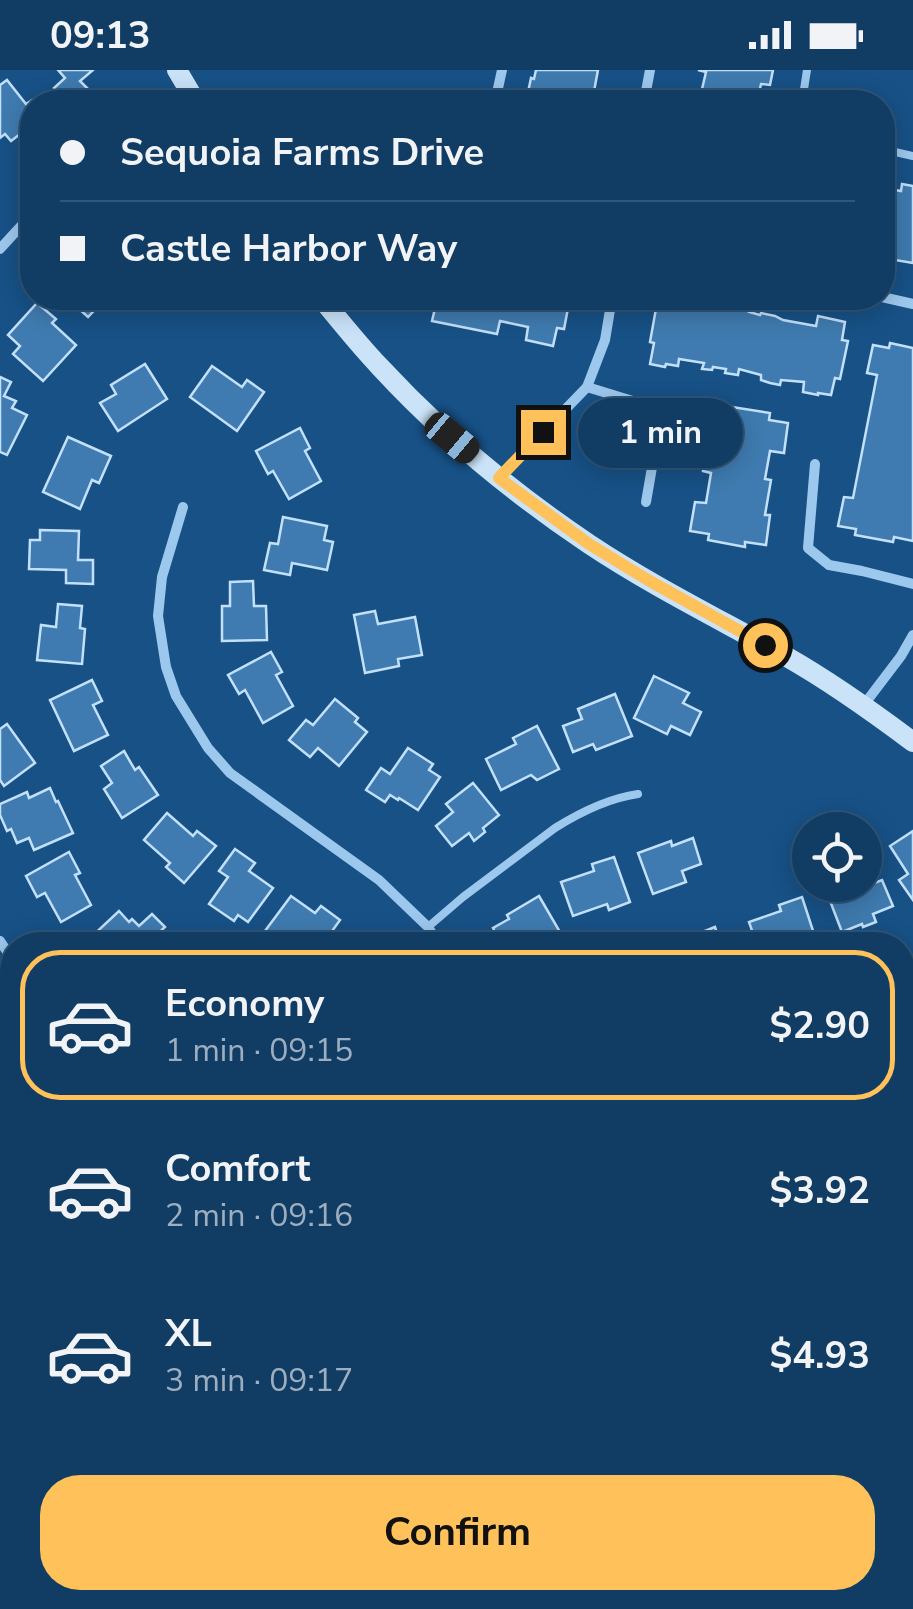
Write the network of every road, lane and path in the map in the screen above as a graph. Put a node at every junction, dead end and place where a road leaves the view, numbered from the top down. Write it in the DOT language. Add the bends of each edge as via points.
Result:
graph roads {
  1 [pos="20,227"];
  2 [pos="0,249"];
  3 [pos="331,310"];
  4 [pos="610,310"];
  5 [pos="587,388"];
  6 [pos="815,464"];
  7 [pos="499,478"];
  8 [pos="646,502"];
  9 [pos="183,507"];
  10 [pos="913,584"];
  11 [pos="913,635"];
  12 [pos="862,706"];
  13 [pos="913,742"];
  14 [pos="638,794"];
  15 [pos="428,928"];
  16 [pos="431,932"];
  1 -- 2 [label="street"];
  3 -- 7 [label="street" via="380,367"];
  4 -- 5 [label="street"];
  5 -- 7 [label="street"];
  5 -- 8 [label="street" via="662,410"];
  6 -- 10 [label="street" via="808,548 829,565"];
  7 -- 12 [label="street" via="589,544"];
  9 -- 15 [label="street" via="158,616 176,696 230,773 379,880"];
  11 -- 12 [label="street"];
  12 -- 13 [label="street"];
  14 -- 15 [label="lane" via="555,828"];
  15 -- 16 [label="street"];
}
